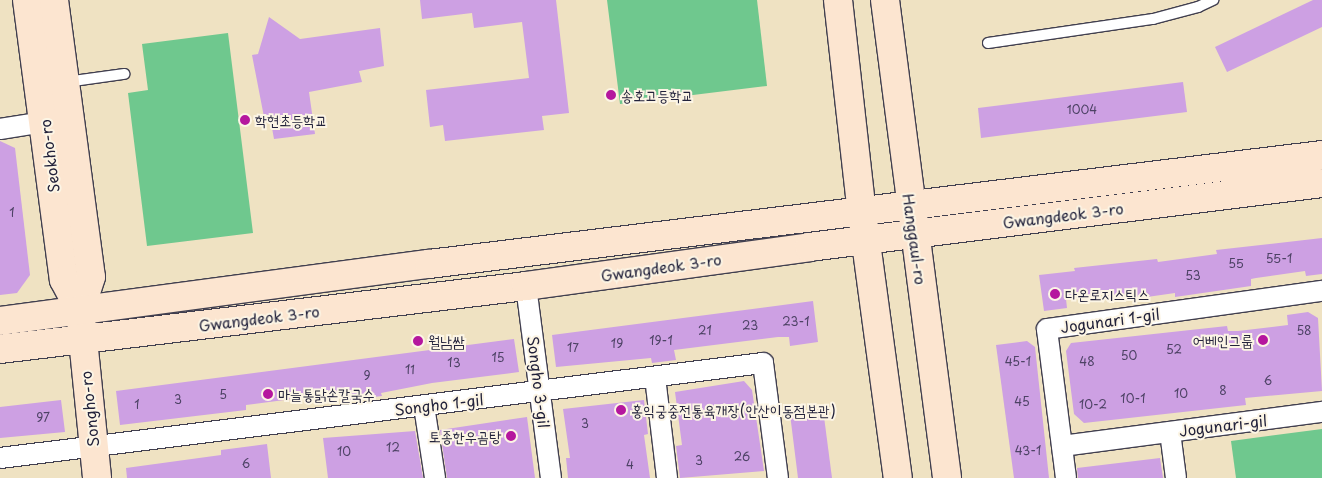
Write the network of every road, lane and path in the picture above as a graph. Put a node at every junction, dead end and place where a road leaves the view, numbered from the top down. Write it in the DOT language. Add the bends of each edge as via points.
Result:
graph roads {
  1 [pos="27,0"];
  2 [pos="54,0"];
  3 [pos="838,0"];
  4 [pos="886,0"];
  5 [pos="1213,0"];
  6 [pos="988,43"];
  7 [pos="124,74"];
  8 [pos="52,83"];
  9 [pos="57,120"];
  10 [pos="0,129"];
  11 [pos="1322,155"];
  12 [pos="1322,183"];
  13 [pos="910,207"];
  14 [pos="862,213"];
  15 [pos="914,234"];
  16 [pos="866,240"];
  17 [pos="526,286"];
  18 [pos="1322,291"];
  19 [pos="80,310"];
  20 [pos="0,321"];
  21 [pos="82,339"];
  22 [pos="0,349"];
  23 [pos="655,377"];
  24 [pos="540,391"];
  25 [pos="424,406"];
  26 [pos="1322,412"];
  27 [pos="1170,432"];
  28 [pos="1062,446"];
  29 [pos="94,447"];
  30 [pos="0,458"];
  31 [pos="97,478"];
  32 [pos="434,478"];
  33 [pos="551,478"];
  34 [pos="667,478"];
  35 [pos="778,478"];
  36 [pos="898,478"];
  37 [pos="947,478"];
  38 [pos="1066,478"];
  39 [pos="1176,478"];
  1 -- 8 [label="main road, Seokho-ro"];
  2 -- 8 [label="main road, Seokho-ro"];
  3 -- 14 [label="main road"];
  4 -- 13 [label="main road, Hanggaul-ro"];
  5 -- 6 [label="lane" via="1153,19"];
  7 -- 8 [label="lane"];
  8 -- 9 [label="main road, Seokho-ro"];
  9 -- 10 [label="street"];
  9 -- 19 [label="main road, Seokho-ro" via="64,280"];
  11 -- 13 [label="main road, Gwangdeok 3-ro"];
  12 -- 15 [label="main road, Gwangdeok 3-ro"];
  13 -- 14 [label="main road, Gwangdeok 3-ro"];
  13 -- 15 [label="main road, Hanggaul-ro"];
  14 -- 16 [label="main road"];
  14 -- 19 [label="main road, Gwangdeok 3-ro"];
  15 -- 16 [label="main road, Gwangdeok 3-ro"];
  15 -- 37 [label="main road, Hanggaul-ro"];
  16 -- 17 [label="main road, Gwangdeok 3-ro"];
  16 -- 36 [label="main road"];
  17 -- 21 [label="main road, Gwangdeok 3-ro"];
  17 -- 24 [label="street, Songho 3-gil"];
  18 -- 28 [label="street, Jogunari 1-gil" via="1047,329"];
  19 -- 20 [label="main road, Gwangdeok 3-ro"];
  19 -- 21 [label="main road, Seokho-ro"];
  21 -- 22 [label="main road, Gwangdeok 3-ro"];
  21 -- 29 [label="main road, Songho-ro"];
  23 -- 24 [label="street, Songho 1-gil"];
  23 -- 34 [label="street"];
  23 -- 35 [label="street, Songho 1-gil" via="763,363"];
  24 -- 25 [label="street, Songho 1-gil"];
  24 -- 33 [label="street, Songho 3-gil"];
  25 -- 29 [label="street, Songho 1-gil"];
  25 -- 32 [label="street"];
  26 -- 27 [label="street, Jogunari-gil"];
  27 -- 28 [label="street"];
  27 -- 39 [label="street, Jogunari-gil"];
  28 -- 38 [label="street, Jogunari 1-gil"];
  29 -- 30 [label="street, Songho 1-gil"];
  29 -- 31 [label="main road, Songho-ro"];
}
